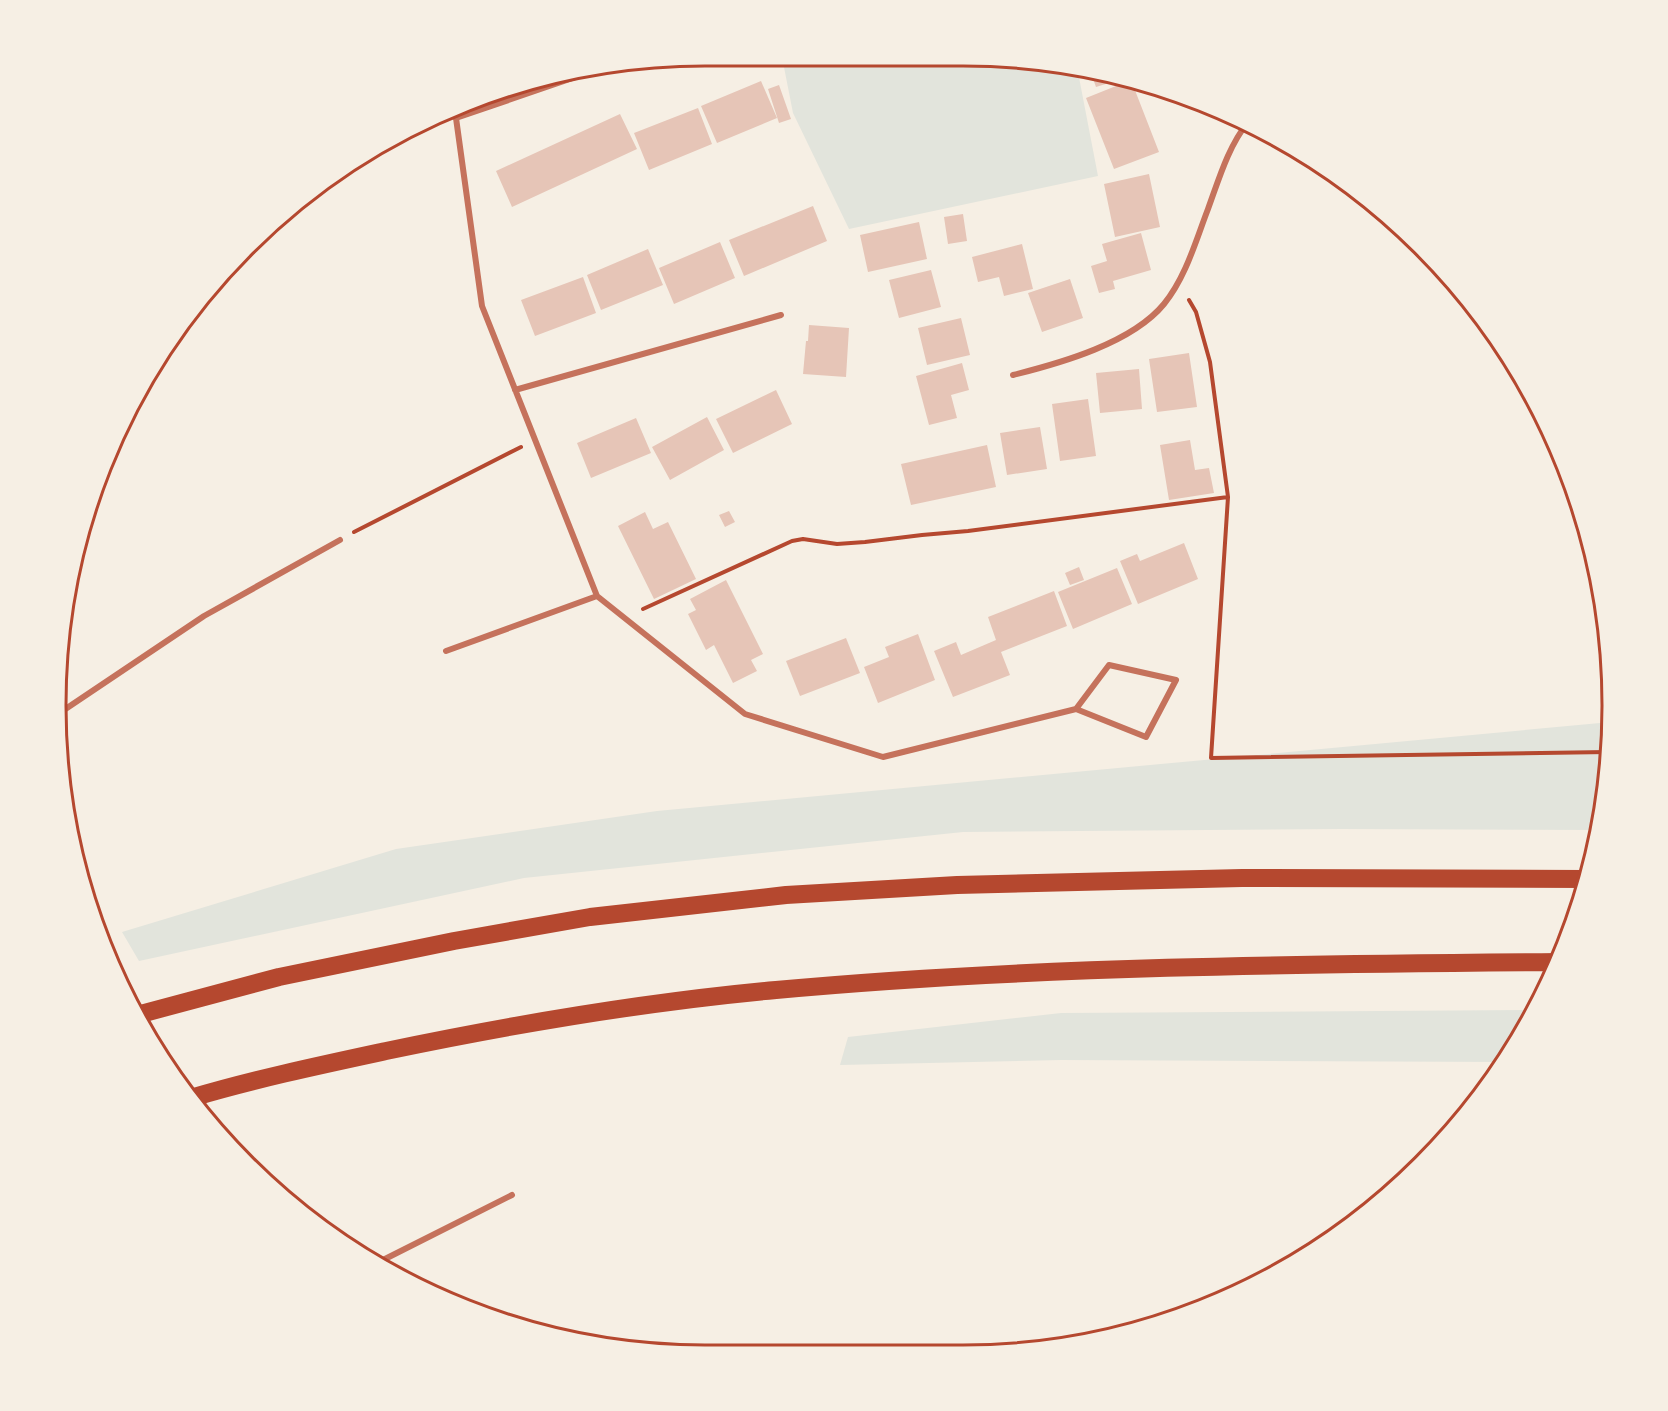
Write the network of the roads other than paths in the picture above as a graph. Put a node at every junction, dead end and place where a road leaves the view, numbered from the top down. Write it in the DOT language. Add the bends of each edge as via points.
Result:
graph roads {
  1 [pos="552,85"];
  2 [pos="456,118"];
  3 [pos="1243,131"];
  4 [pos="781,315"];
  5 [pos="1014,375"];
  6 [pos="515,390"];
  7 [pos="340,540"];
  8 [pos="597,596"];
  9 [pos="446,651"];
  10 [pos="66,709"];
  11 [pos="1076,709"];
  12 [pos="1578,879"];
  13 [pos="1548,962"];
  14 [pos="145,1013"];
  15 [pos="199,1096"];
  16 [pos="512,1195"];
  17 [pos="386,1259"];
  1 -- 2 [label="street"];
  2 -- 6 [label="street" via="482,306"];
  3 -- 5 [label="street" via="1227,156 1176,287 1152,317 1119,339"];
  4 -- 6 [label="street"];
  6 -- 8 [label="street"];
  7 -- 10 [label="street" via="204,616"];
  8 -- 9 [label="street"];
  8 -- 11 [label="street" via="745,714 883,757"];
  11 -- 11 [label="street" via="1109,664 1176,680 1146,737"];
  12 -- 14 [label="highway" via="1242,878 957,885 786,895 590,917 454,941 279,977"];
  13 -- 15 [label="highway" via="1131,968 774,990 646,1005 438,1040 308,1067"];
  16 -- 17 [label="street"];
}
